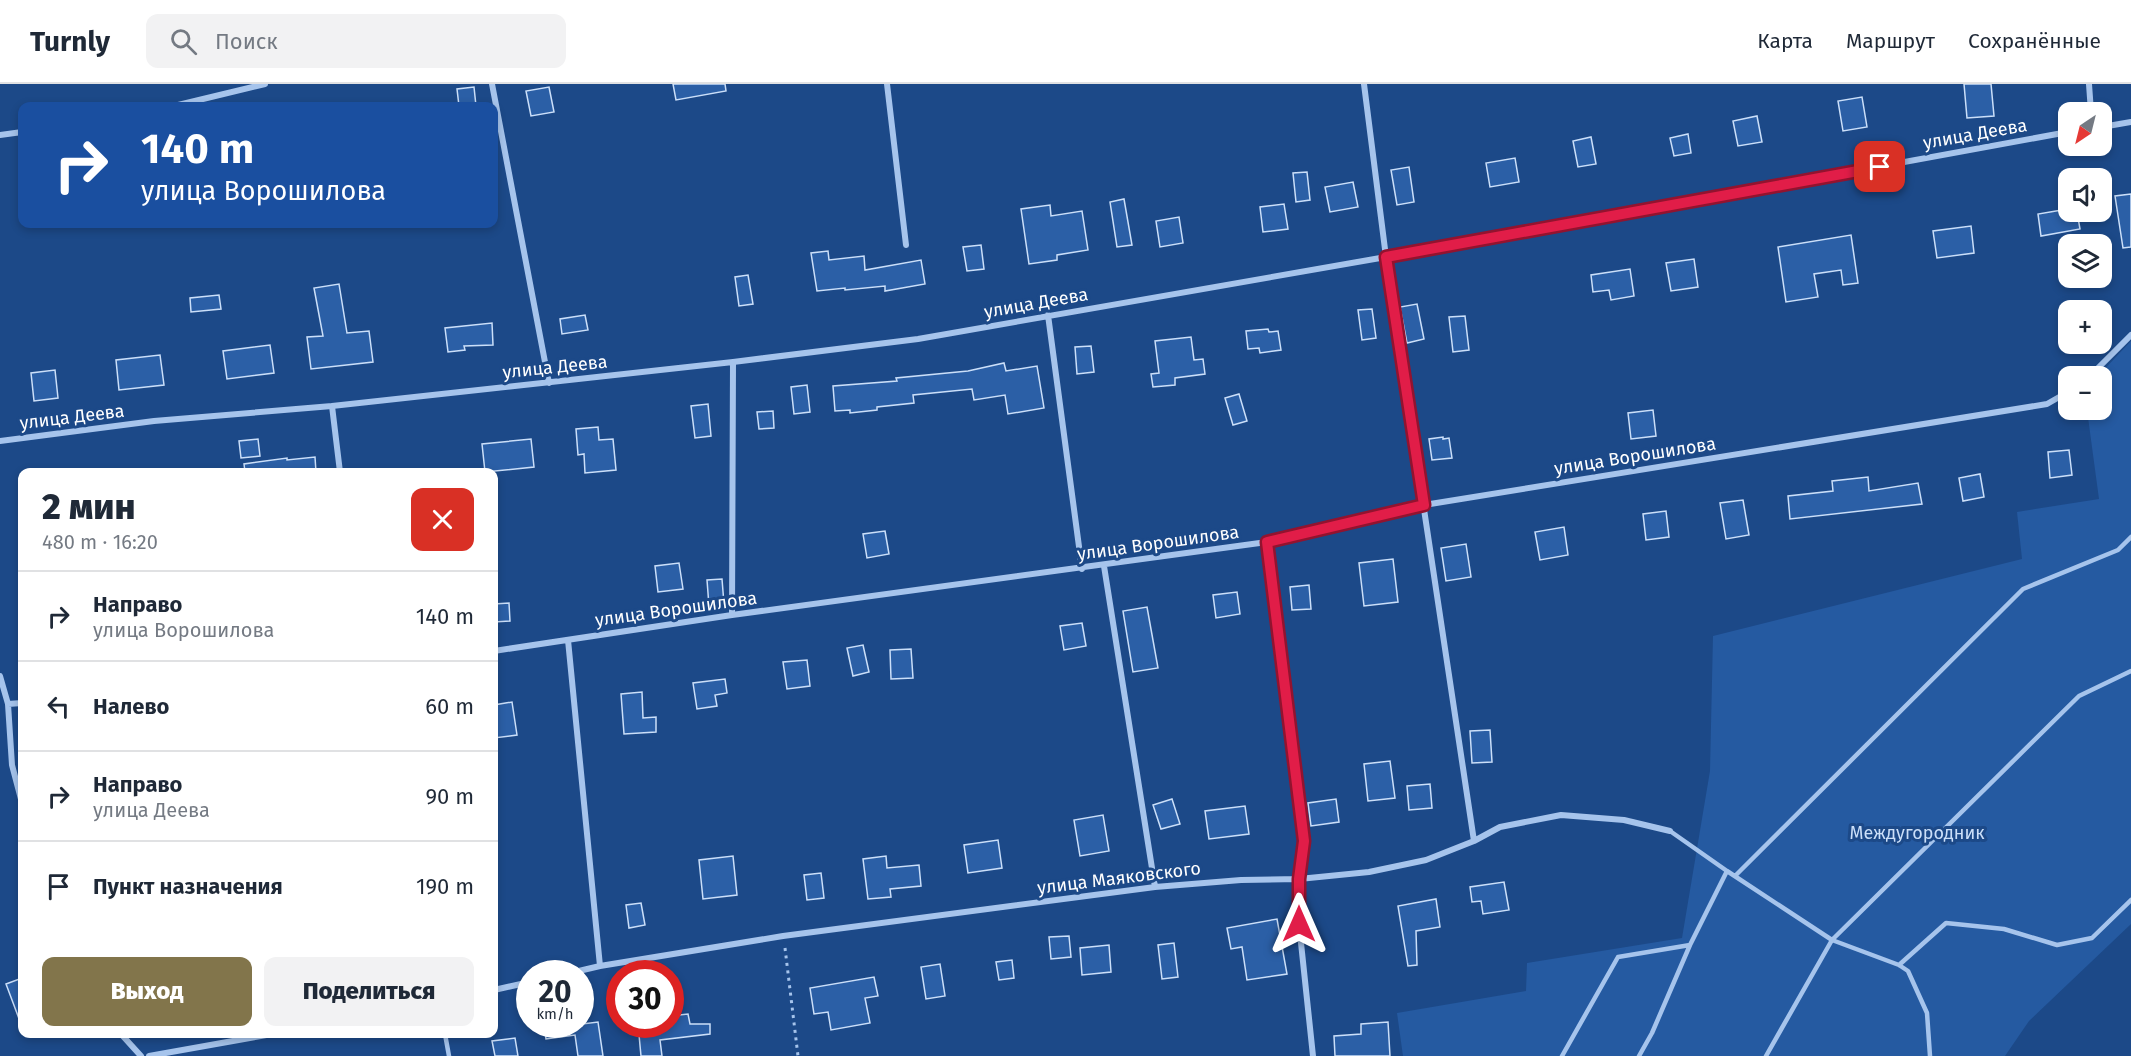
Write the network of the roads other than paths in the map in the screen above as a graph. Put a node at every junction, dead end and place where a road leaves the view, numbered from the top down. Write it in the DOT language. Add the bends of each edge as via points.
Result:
graph roads {
  1 [pos="265,84"];
  2 [pos="492,84"];
  3 [pos="887,84"];
  4 [pos="1364,84"];
  5 [pos="2089,84"];
  6 [pos="191,102"];
  7 [pos="495,102"];
  8 [pos="2090,102"];
  9 [pos="498,115"];
  10 [pos="2131,122"];
  11 [pos="2112,125"];
  12 [pos="18,133"];
  13 [pos="2058,134"];
  14 [pos="0,135"];
  15 [pos="906,245"];
  16 [pos="1386,257"];
  17 [pos="1048,315"];
  18 [pos="2131,335"];
  19 [pos="733,362"];
  20 [pos="2100,366"];
  21 [pos="549,383"];
  22 [pos="2058,397"];
  23 [pos="332,406"];
  24 [pos="0,441"];
  25 [pos="340,468"];
  26 [pos="1424,505"];
  27 [pos="2131,537"];
  28 [pos="1267,542"];
  29 [pos="1104,566"];
  30 [pos="1082,569"];
  31 [pos="732,615"];
  32 [pos="568,640"];
  33 [pos="498,650"];
  34 [pos="2131,671"];
  35 [pos="0,676"];
  36 [pos="18,703"];
  37 [pos="8,704"];
  38 [pos="18,788"];
  39 [pos="1670,831"];
  40 [pos="1474,841"];
  41 [pos="1726,871"];
  42 [pos="1735,876"];
  43 [pos="1299,879"];
  44 [pos="1155,887"];
  45 [pos="2131,900"];
  46 [pos="1832,939"];
  47 [pos="1690,945"];
  48 [pos="1899,965"];
  49 [pos="600,966"];
  50 [pos="594,967"];
  51 [pos="516,985"];
  52 [pos="498,989"];
  53 [pos="125,1038"];
  54 [pos="250,1038"];
  55 [pos="447,1038"];
  56 [pos="141,1056"];
  57 [pos="149,1056"];
  58 [pos="449,1056"];
  59 [pos="1313,1056"];
  60 [pos="1562,1056"];
  61 [pos="1639,1056"];
  62 [pos="1766,1056"];
  63 [pos="1930,1056"];
  1 -- 6 [label="street"];
  2 -- 7 [label="street"];
  3 -- 15 [label="street"];
  4 -- 16 [label="street"];
  5 -- 8 [label="street"];
  9 -- 21 [label="street"];
  10 -- 11 [label="street"];
  12 -- 14 [label="street"];
  13 -- 16 [label="street, улица Деева"];
  16 -- 17 [label="street, улица Деева"];
  16 -- 26 [label="street"];
  17 -- 19 [label="street, улица Деева" via="918,339"];
  17 -- 30 [label="street"];
  18 -- 20 [label="street"];
  19 -- 21 [label="street, улица Деева"];
  19 -- 31 [label="street"];
  21 -- 23 [label="street, улица Деева"];
  22 -- 26 [label="street, улица Ворошилова" via="2046,404"];
  23 -- 24 [label="street, улица Деева" via="154,421"];
  23 -- 25 [label="street"];
  26 -- 28 [label="street, улица Ворошилова"];
  26 -- 40 [label="street"];
  27 -- 42 [label="lane" via="2118,550 2023,589"];
  28 -- 29 [label="street, улица Ворошилова"];
  28 -- 43 [label="street" via="1304,841"];
  29 -- 30 [label="street, улица Ворошилова"];
  29 -- 44 [label="street"];
  30 -- 31 [label="street, улица Ворошилова"];
  31 -- 32 [label="street, улица Ворошилова"];
  32 -- 33 [label="street, улица Ворошилова"];
  32 -- 49 [label="street"];
  34 -- 46 [label="lane" via="2079,696"];
  35 -- 37 [label="street"];
  36 -- 37 [label="street"];
  37 -- 38 [label="street" via="12,765"];
  39 -- 40 [label="street, улица Маяковского" via="1624,820 1561,814 1500,827"];
  39 -- 41 [label="lane"];
  40 -- 43 [label="street, улица Маяковского" via="1403,865"];
  41 -- 42 [label="lane"];
  41 -- 47 [label="lane"];
  42 -- 46 [label="lane"];
  43 -- 44 [label="street, улица Маяковского"];
  43 -- 59 [label="street" via="1299,924"];
  44 -- 49 [label="street, улица Маяковского" via="783,936"];
  45 -- 48 [label="lane" via="2092,938 2056,945 2004,929 1946,923"];
  46 -- 48 [label="lane"];
  46 -- 62 [label="lane"];
  47 -- 60 [label="lane" via="1618,957"];
  47 -- 61 [label="lane"];
  48 -- 63 [label="lane" via="1908,971 1927,1013"];
  49 -- 50 [label="street, улица Маяковского"];
  51 -- 52 [label="street"];
  53 -- 56 [label="street"];
  54 -- 57 [label="street"];
  55 -- 58 [label="lane"];
}
